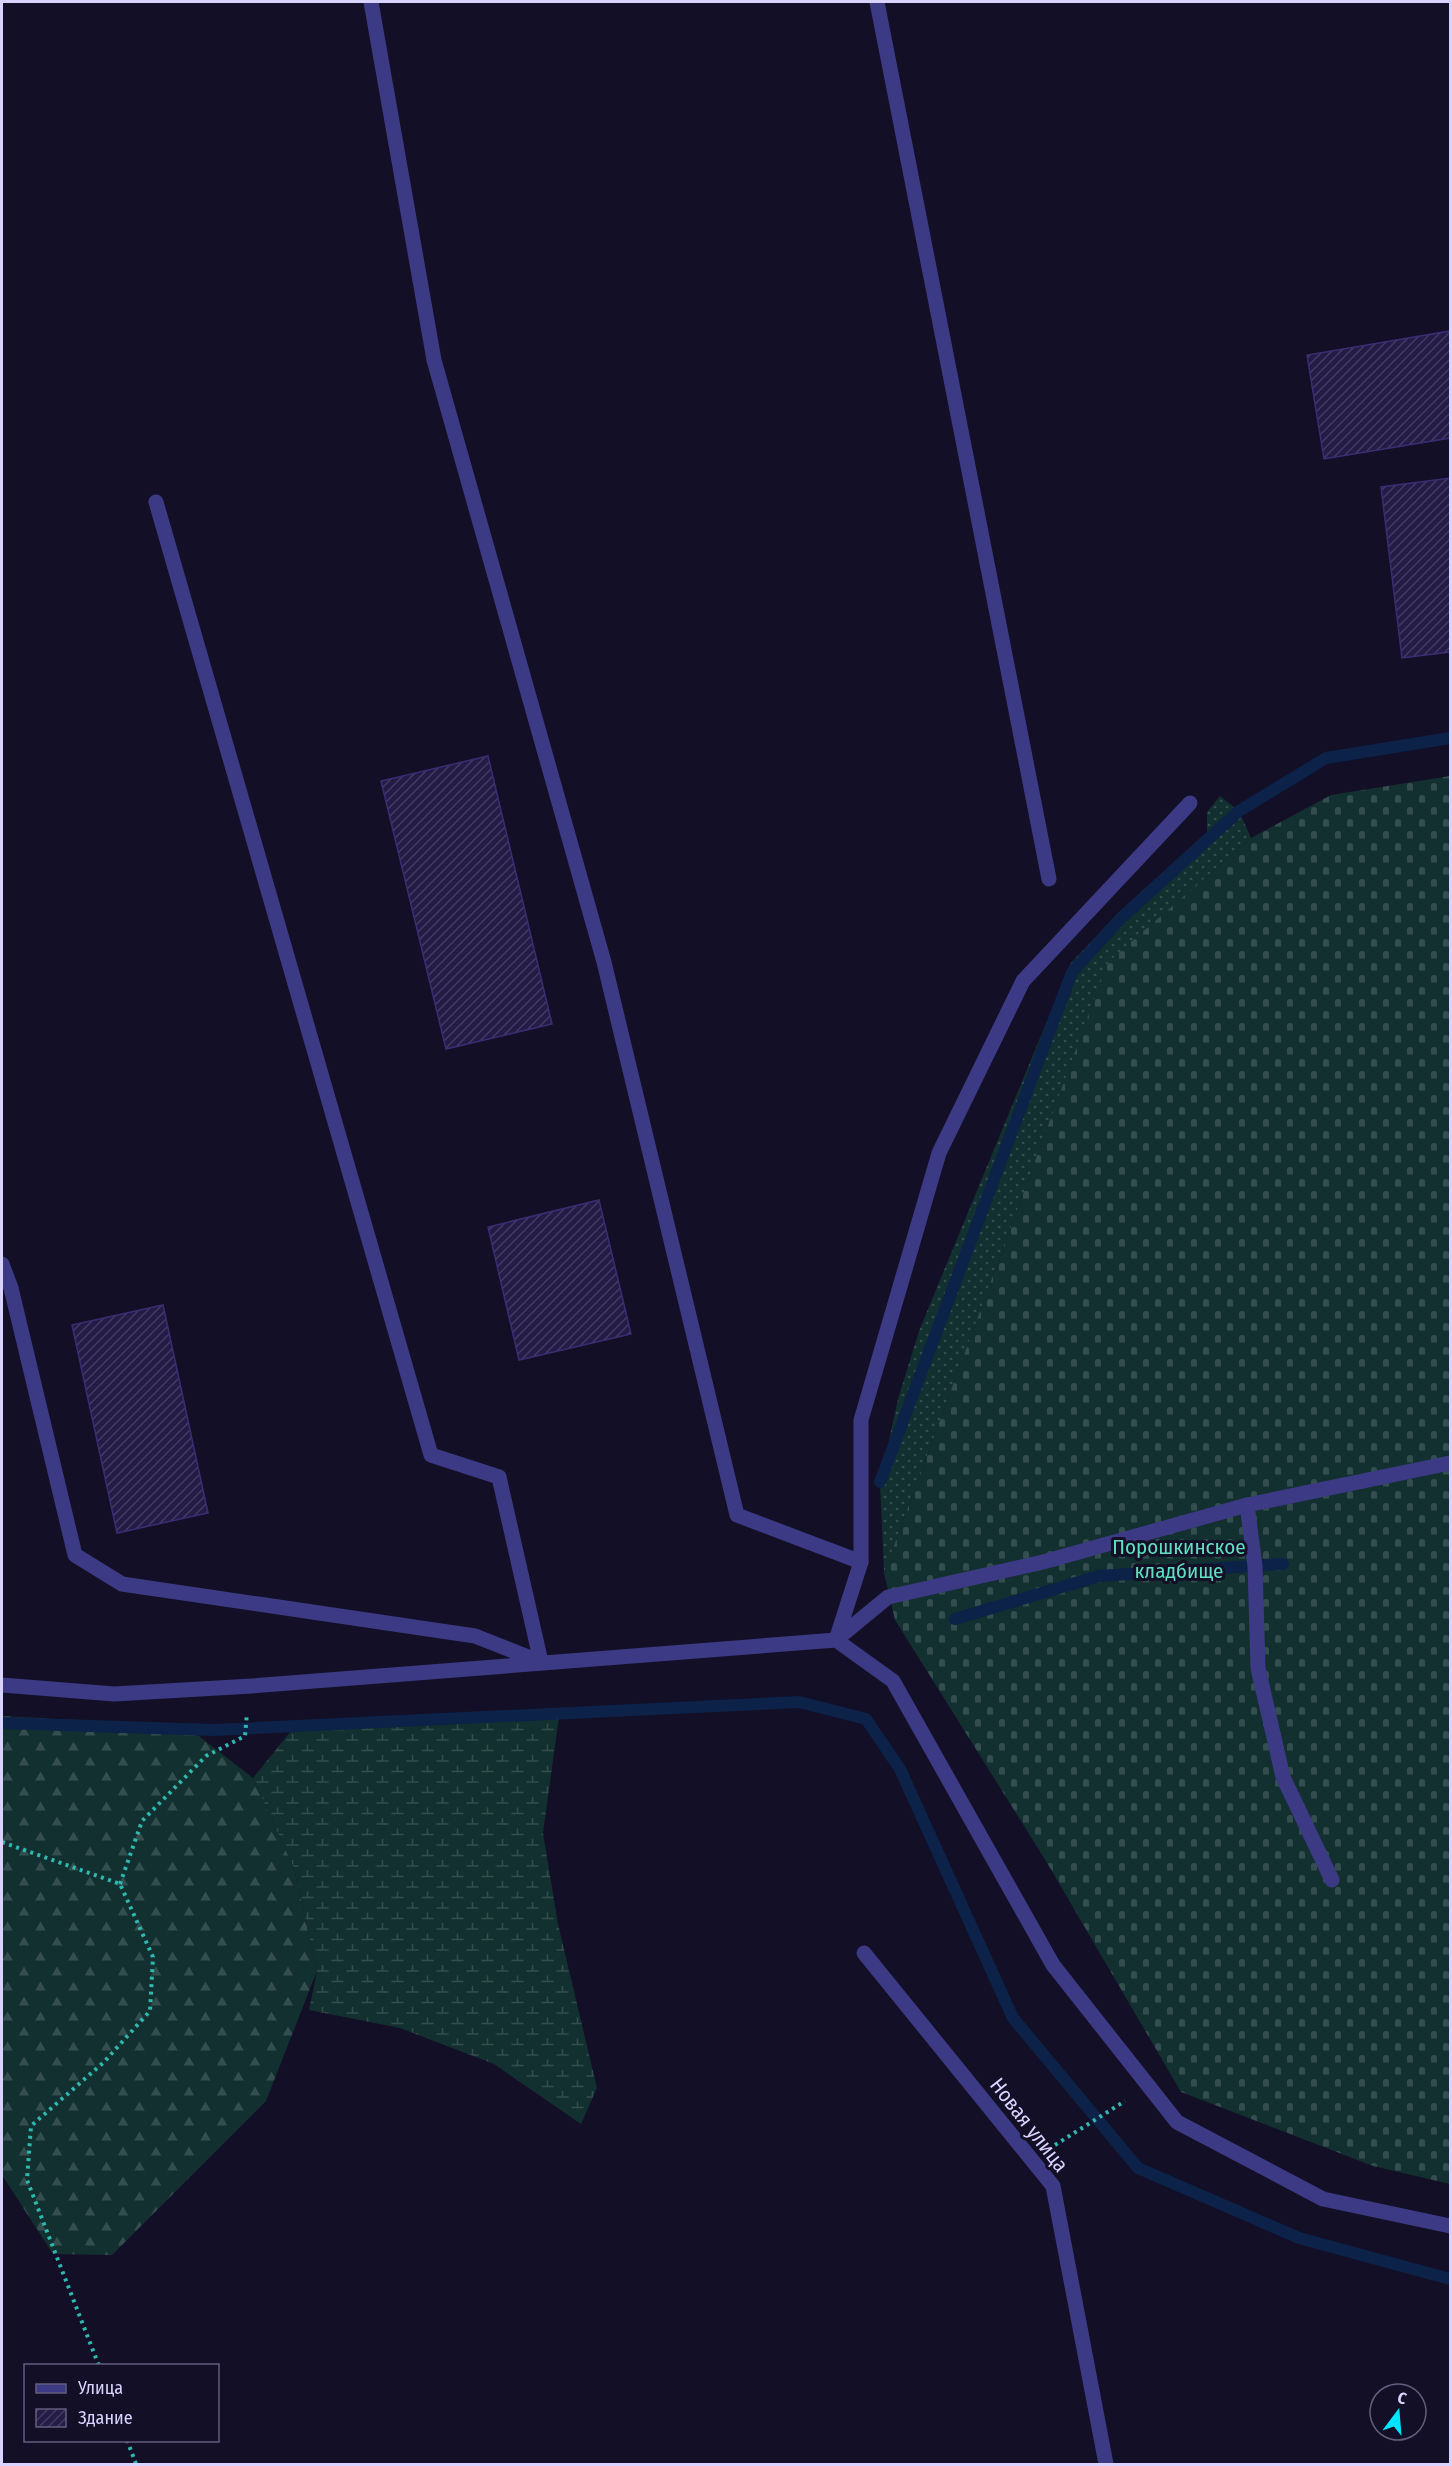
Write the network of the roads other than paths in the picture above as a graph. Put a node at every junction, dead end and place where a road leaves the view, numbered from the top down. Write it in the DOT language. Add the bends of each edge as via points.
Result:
graph roads {
  1 [pos="371,2"];
  2 [pos="877,2"];
  3 [pos="156,502"];
  4 [pos="1190,803"];
  5 [pos="1049,879"];
  6 [pos="2,1264"];
  7 [pos="1450,1463"];
  8 [pos="1247,1505"];
  9 [pos="861,1562"];
  10 [pos="836,1640"];
  11 [pos="541,1662"];
  12 [pos="2,1685"];
  13 [pos="1332,1880"];
  14 [pos="864,1953"];
  15 [pos="1450,2226"];
  16 [pos="1106,2464"];
  1 -- 9 [label="street" via="434,360 604,962 737,1515"];
  2 -- 5 [label="street"];
  3 -- 11 [label="street" via="431,1455 499,1477"];
  4 -- 9 [label="street" via="1023,981 939,1153 861,1420"];
  6 -- 11 [label="street" via="75,1555 122,1584 476,1636"];
  7 -- 8 [label="street"];
  8 -- 10 [label="street" via="1043,1562 888,1597"];
  8 -- 13 [label="street" via="1255,1566 1258,1668 1283,1777"];
  9 -- 10 [label="street"];
  10 -- 11 [label="street"];
  10 -- 15 [label="street" via="893,1681 1053,1965 1178,2122 1323,2199"];
  11 -- 12 [label="street" via="114,1694"];
  14 -- 16 [label="street, Новая улица" via="1053,2186"];
}
